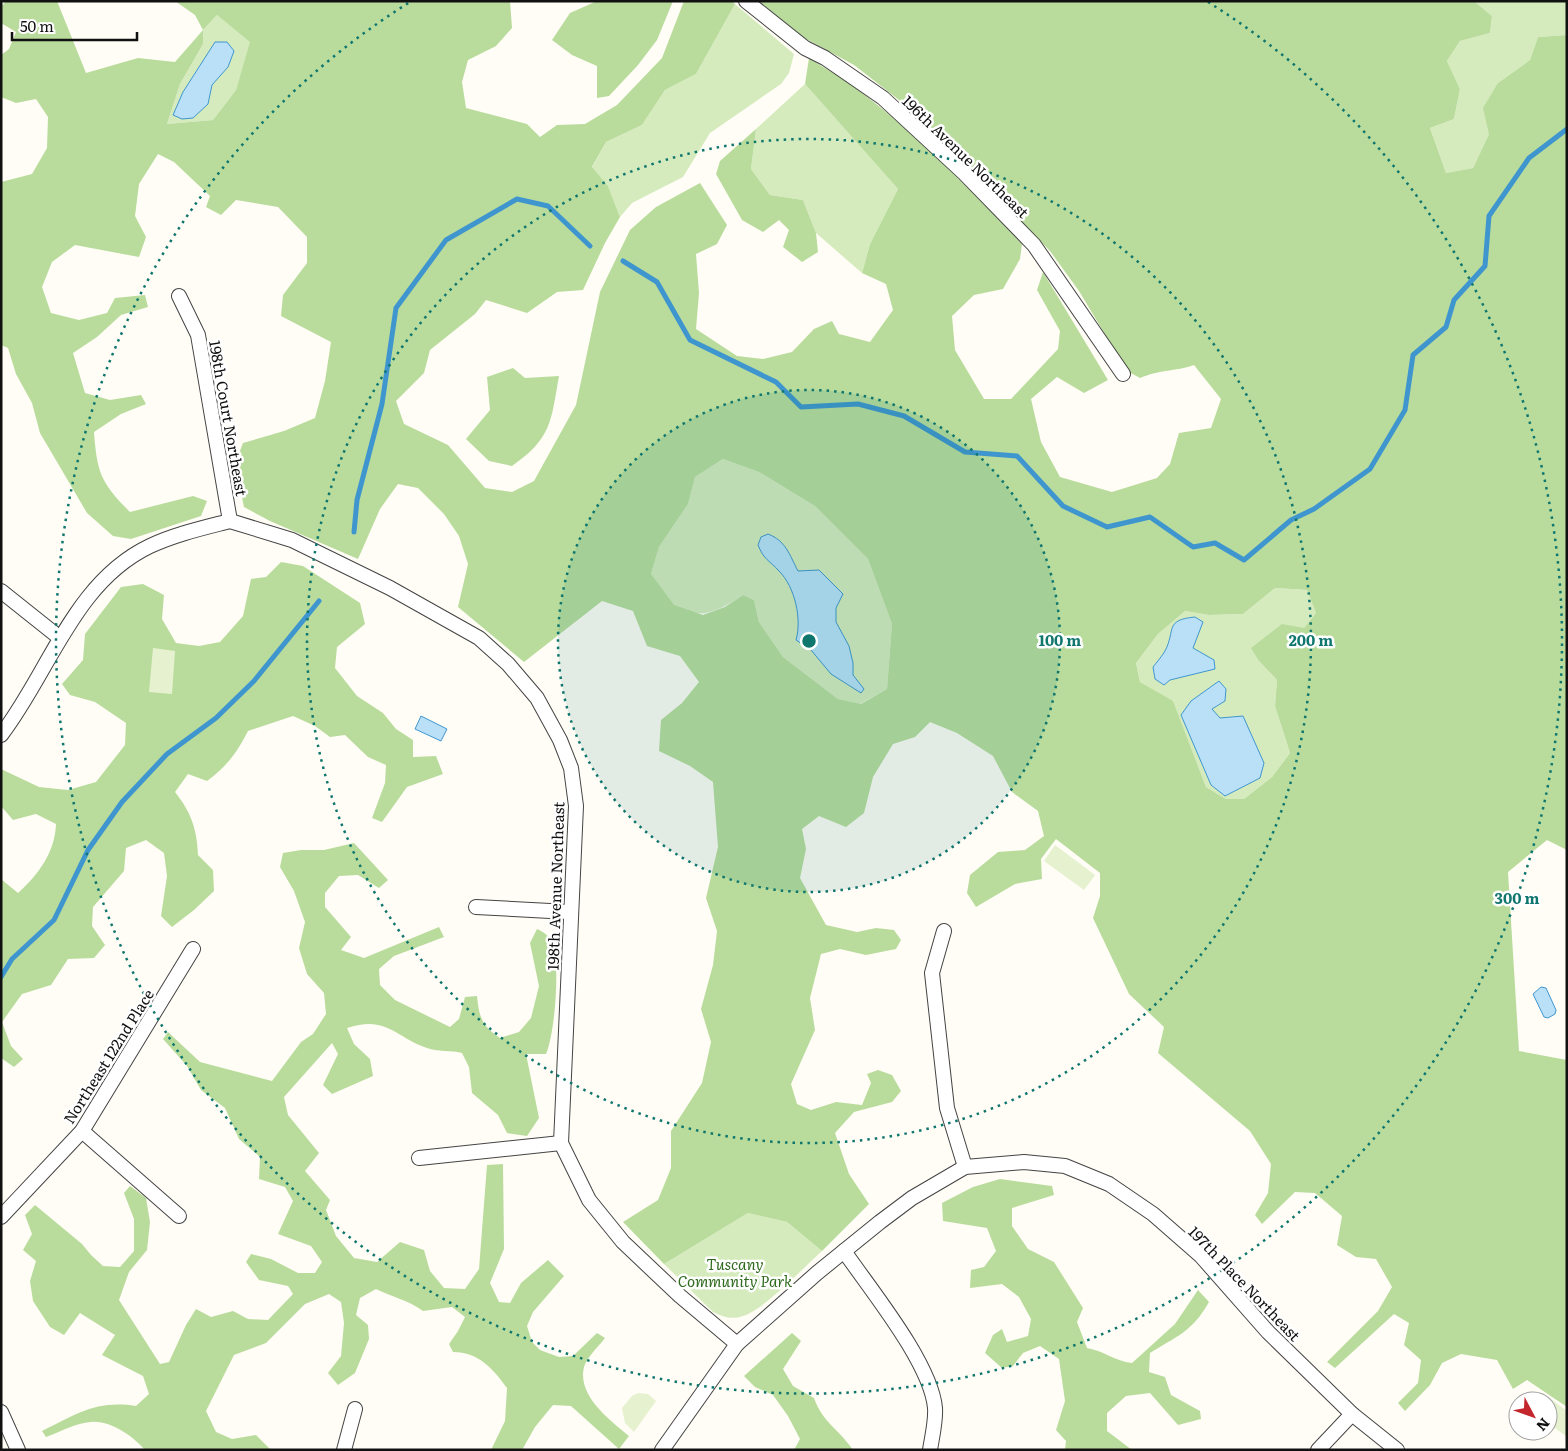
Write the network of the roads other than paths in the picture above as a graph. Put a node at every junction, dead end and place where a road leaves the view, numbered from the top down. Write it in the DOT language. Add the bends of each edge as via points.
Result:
graph roads {
  1 [pos="746,1"];
  2 [pos="178,296"];
  3 [pos="1123,374"];
  4 [pos="230,521"];
  5 [pos="1,591"];
  6 [pos="60,638"];
  7 [pos="1,735"];
  8 [pos="476,907"];
  9 [pos="570,912"];
  10 [pos="944,931"];
  11 [pos="193,949"];
  12 [pos="82,1131"];
  13 [pos="561,1143"];
  14 [pos="420,1158"];
  15 [pos="965,1167"];
  16 [pos="179,1216"];
  17 [pos="1,1217"];
  18 [pos="844,1251"];
  19 [pos="737,1344"];
  20 [pos="355,1409"];
  21 [pos="1,1412"];
  22 [pos="1352,1414"];
  23 [pos="18,1450"];
  24 [pos="344,1450"];
  25 [pos="662,1450"];
  26 [pos="930,1450"];
  27 [pos="1318,1450"];
  28 [pos="1396,1450"];
  1 -- 3 [label="street, 196th Avenue Northeast" via="805,48 883,98 964,173 1034,245"];
  2 -- 4 [label="street, 198th Court Northeast" via="198,335"];
  4 -- 6 [label="street" via="178,535 149,547 114,570"];
  4 -- 9 [label="street, 198th Avenue Northeast" via="292,540 390,588 479,638 508,664 537,698 571,768 576,806"];
  5 -- 6 [label="street"];
  6 -- 7 [label="street" via="17,715"];
  8 -- 9 [label="street"];
  9 -- 13 [label="street, 198th Avenue Northeast"];
  10 -- 15 [label="street" via="932,973 947,1108"];
  11 -- 12 [label="street, Northeast 122nd Place"];
  12 -- 16 [label="street"];
  12 -- 17 [label="street, Northeast 122nd Place"];
  13 -- 14 [label="street"];
  13 -- 19 [label="street, 198th Avenue Northeast" via="589,1200 623,1242"];
  15 -- 18 [label="street" via="912,1198"];
  15 -- 22 [label="street, 197th Place Northeast" via="1024,1162 1065,1166 1110,1184 1154,1214 1201,1256 1268,1332"];
  18 -- 19 [label="street"];
  18 -- 26 [label="street" via="918,1359 931,1388 935,1410"];
  19 -- 25 [label="street"];
  20 -- 24 [label="street"];
  21 -- 23 [label="street"];
  22 -- 27 [label="street"];
  22 -- 28 [label="street, 197th Place Northeast"];
}
